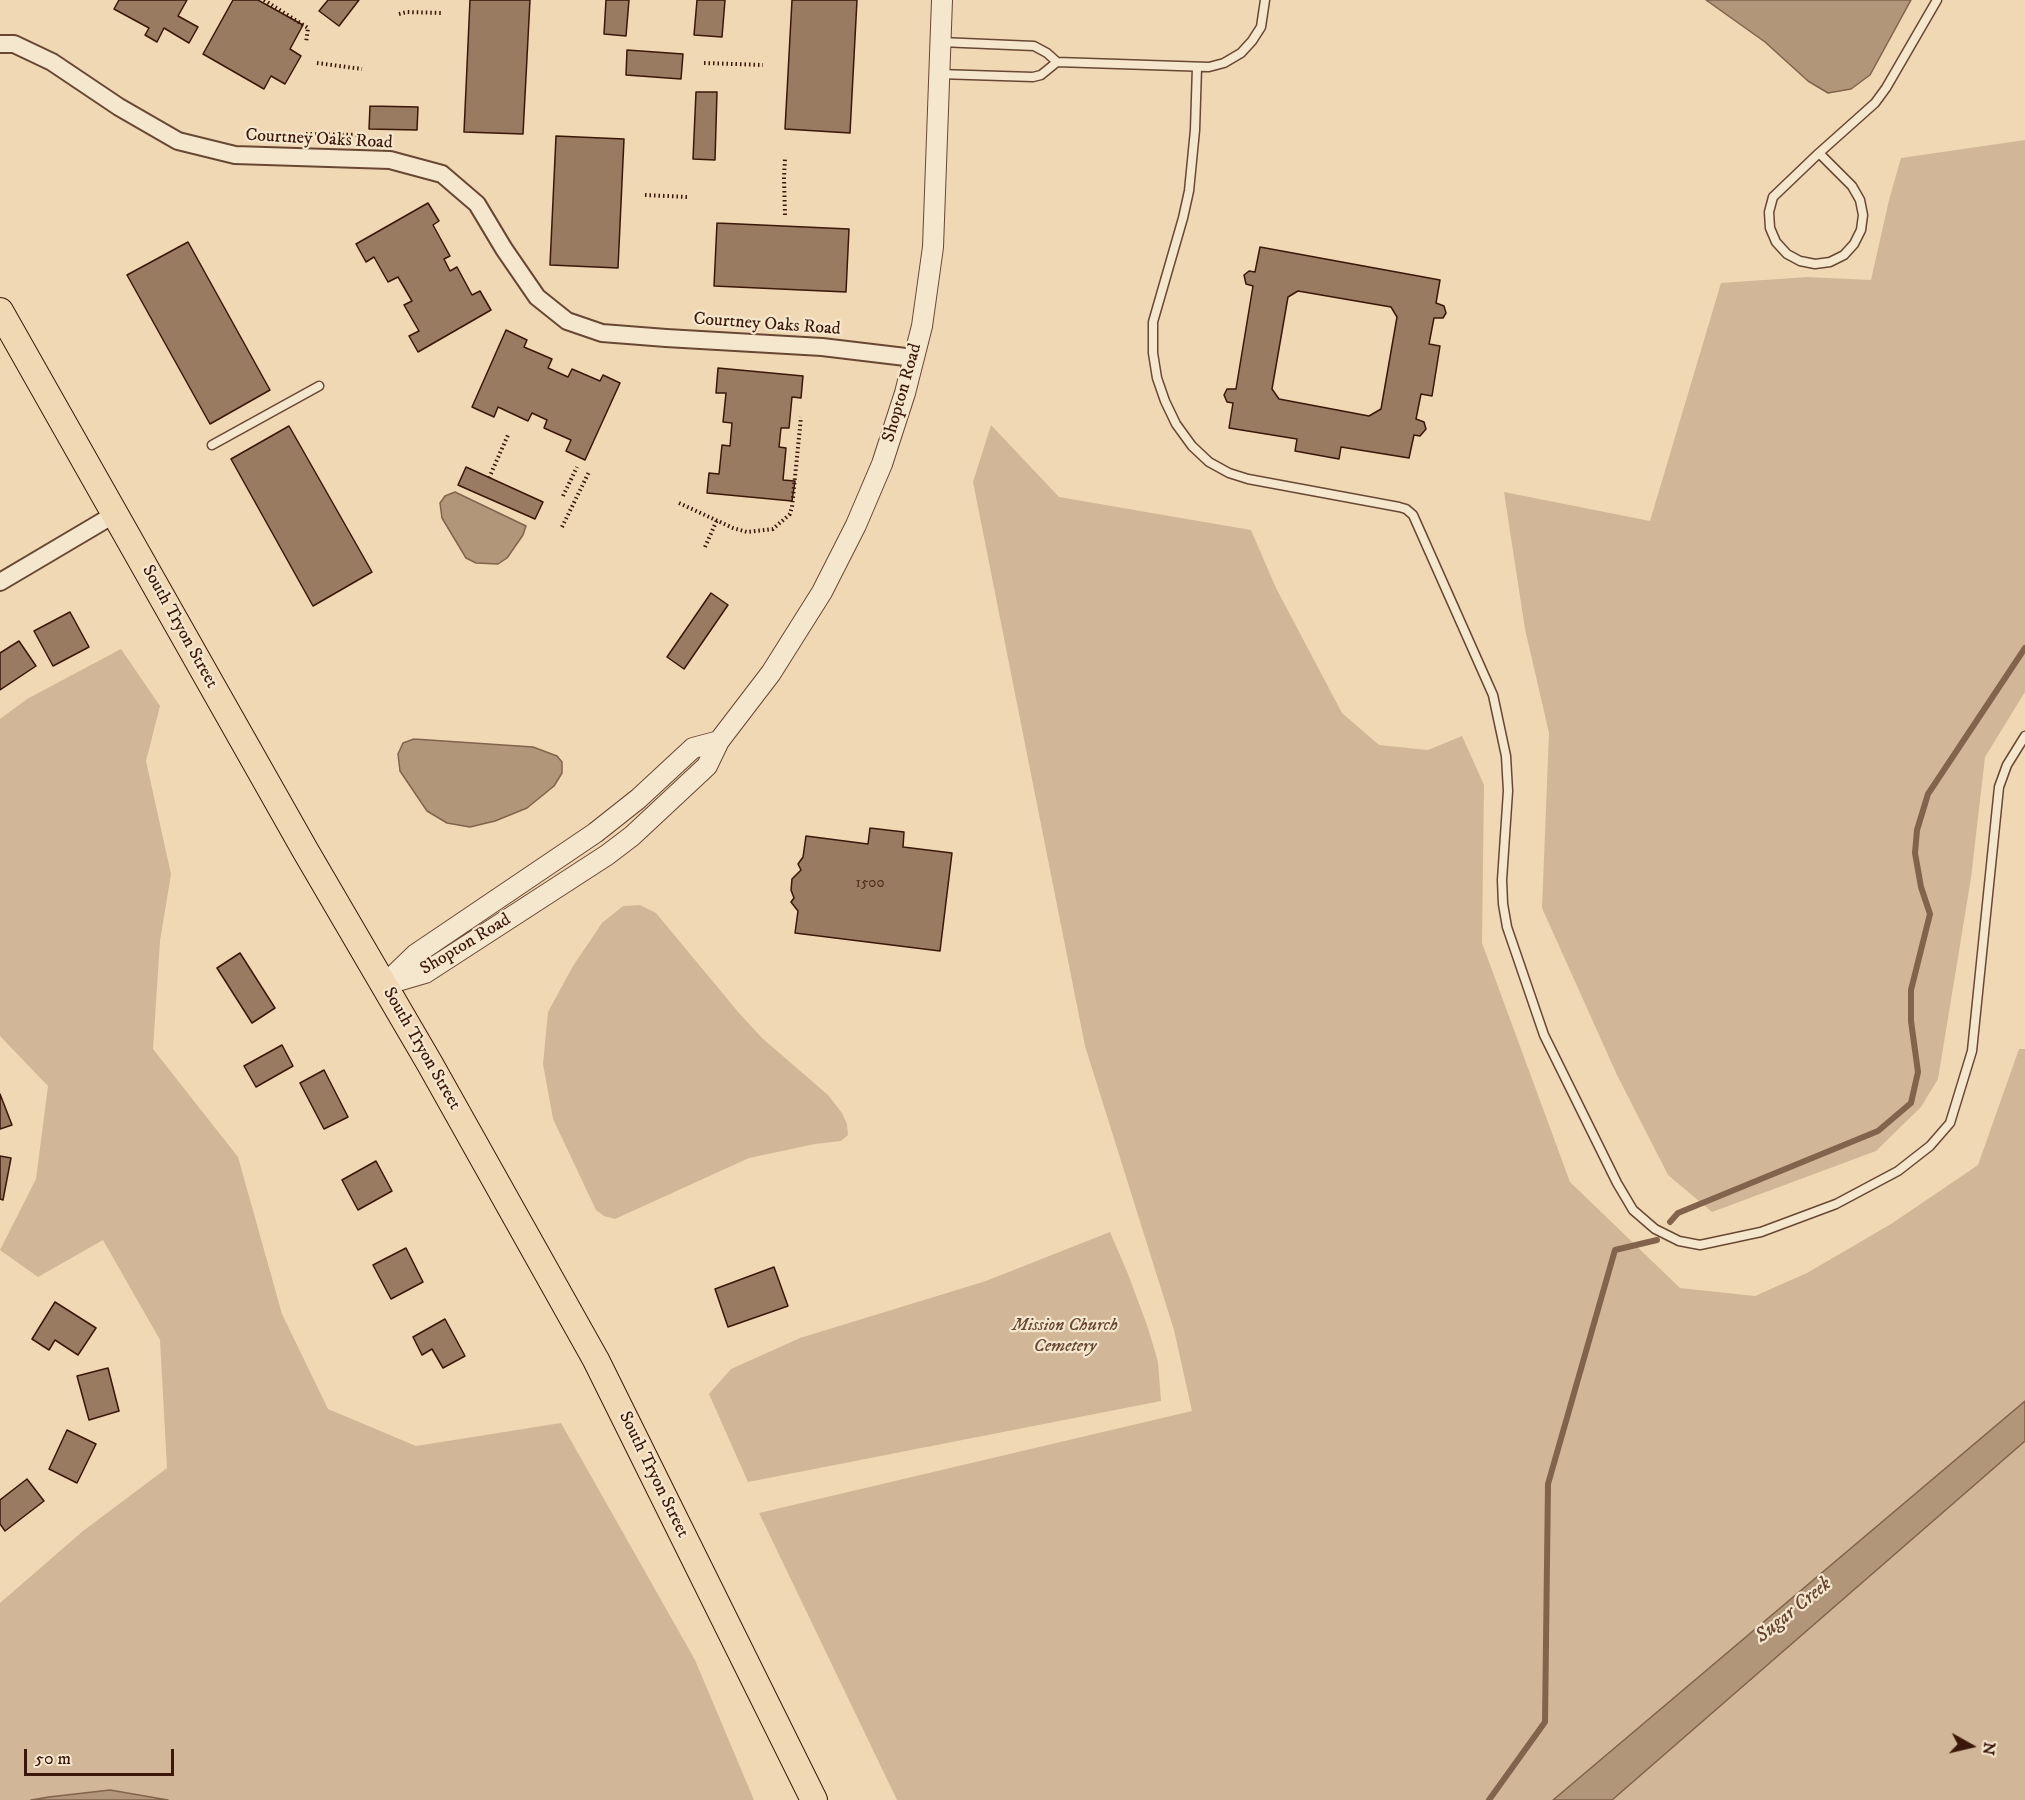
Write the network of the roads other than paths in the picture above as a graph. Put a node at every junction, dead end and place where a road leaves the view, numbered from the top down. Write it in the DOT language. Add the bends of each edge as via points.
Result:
graph roads {
  1 [pos="942,0"];
  2 [pos="1265,0"];
  3 [pos="1937,0"];
  4 [pos="940,42"];
  5 [pos="0,44"];
  6 [pos="1057,62"];
  7 [pos="1197,67"];
  8 [pos="939,74"];
  9 [pos="1819,153"];
  10 [pos="0,312"];
  11 [pos="914,358"];
  12 [pos="319,386"];
  13 [pos="212,445"];
  14 [pos="115,514"];
  15 [pos="0,582"];
  16 [pos="2025,736"];
  17 [pos="384,985"];
  18 [pos="810,1791"];
  1 -- 4 [label="street, Shopton Road"];
  2 -- 7 [label="lane" via="1261,27 1241,53 1224,63"];
  3 -- 9 [label="lane" via="1875,104"];
  4 -- 6 [label="lane" via="1034,46"];
  4 -- 8 [label="street, Shopton Road"];
  5 -- 11 [label="street, Courtney Oaks Road" via="14,44 52,62 177,141 235,155 390,160 442,174 477,204 537,297 567,321 603,333 822,347"];
  6 -- 7 [label="lane"];
  6 -- 8 [label="lane" via="1033,77"];
  7 -- 16 [label="lane" via="1189,191 1153,322 1153,353 1165,401 1192,446 1229,473 1399,507 1413,515 1493,695 1507,768 1502,880 1511,938 1544,1035 1617,1183 1633,1210 1655,1229 1679,1241 1700,1245 1761,1232 1836,1204 1898,1171 1930,1146 1950,1123 1972,1051 1999,787"];
  8 -- 11 [label="street, Shopton Road" via="933,247"];
  9 -- 9 [label="lane" via="1852,186 1863,215 1861,230 1844,255 1815,264 1786,254 1770,228 1769,212 1773,197"];
  10 -- 14 [label="main road, South Tryon Street"];
  11 -- 17 [label="street, Shopton Road" via="882,464 856,525 802,625 719,741 707,766 608,855 425,973"];
  12 -- 13 [label="lane"];
  14 -- 15 [label="street"];
  14 -- 17 [label="main road, South Tryon Street"];
  17 -- 18 [label="main road, South Tryon Street" via="596,1360"];
}
